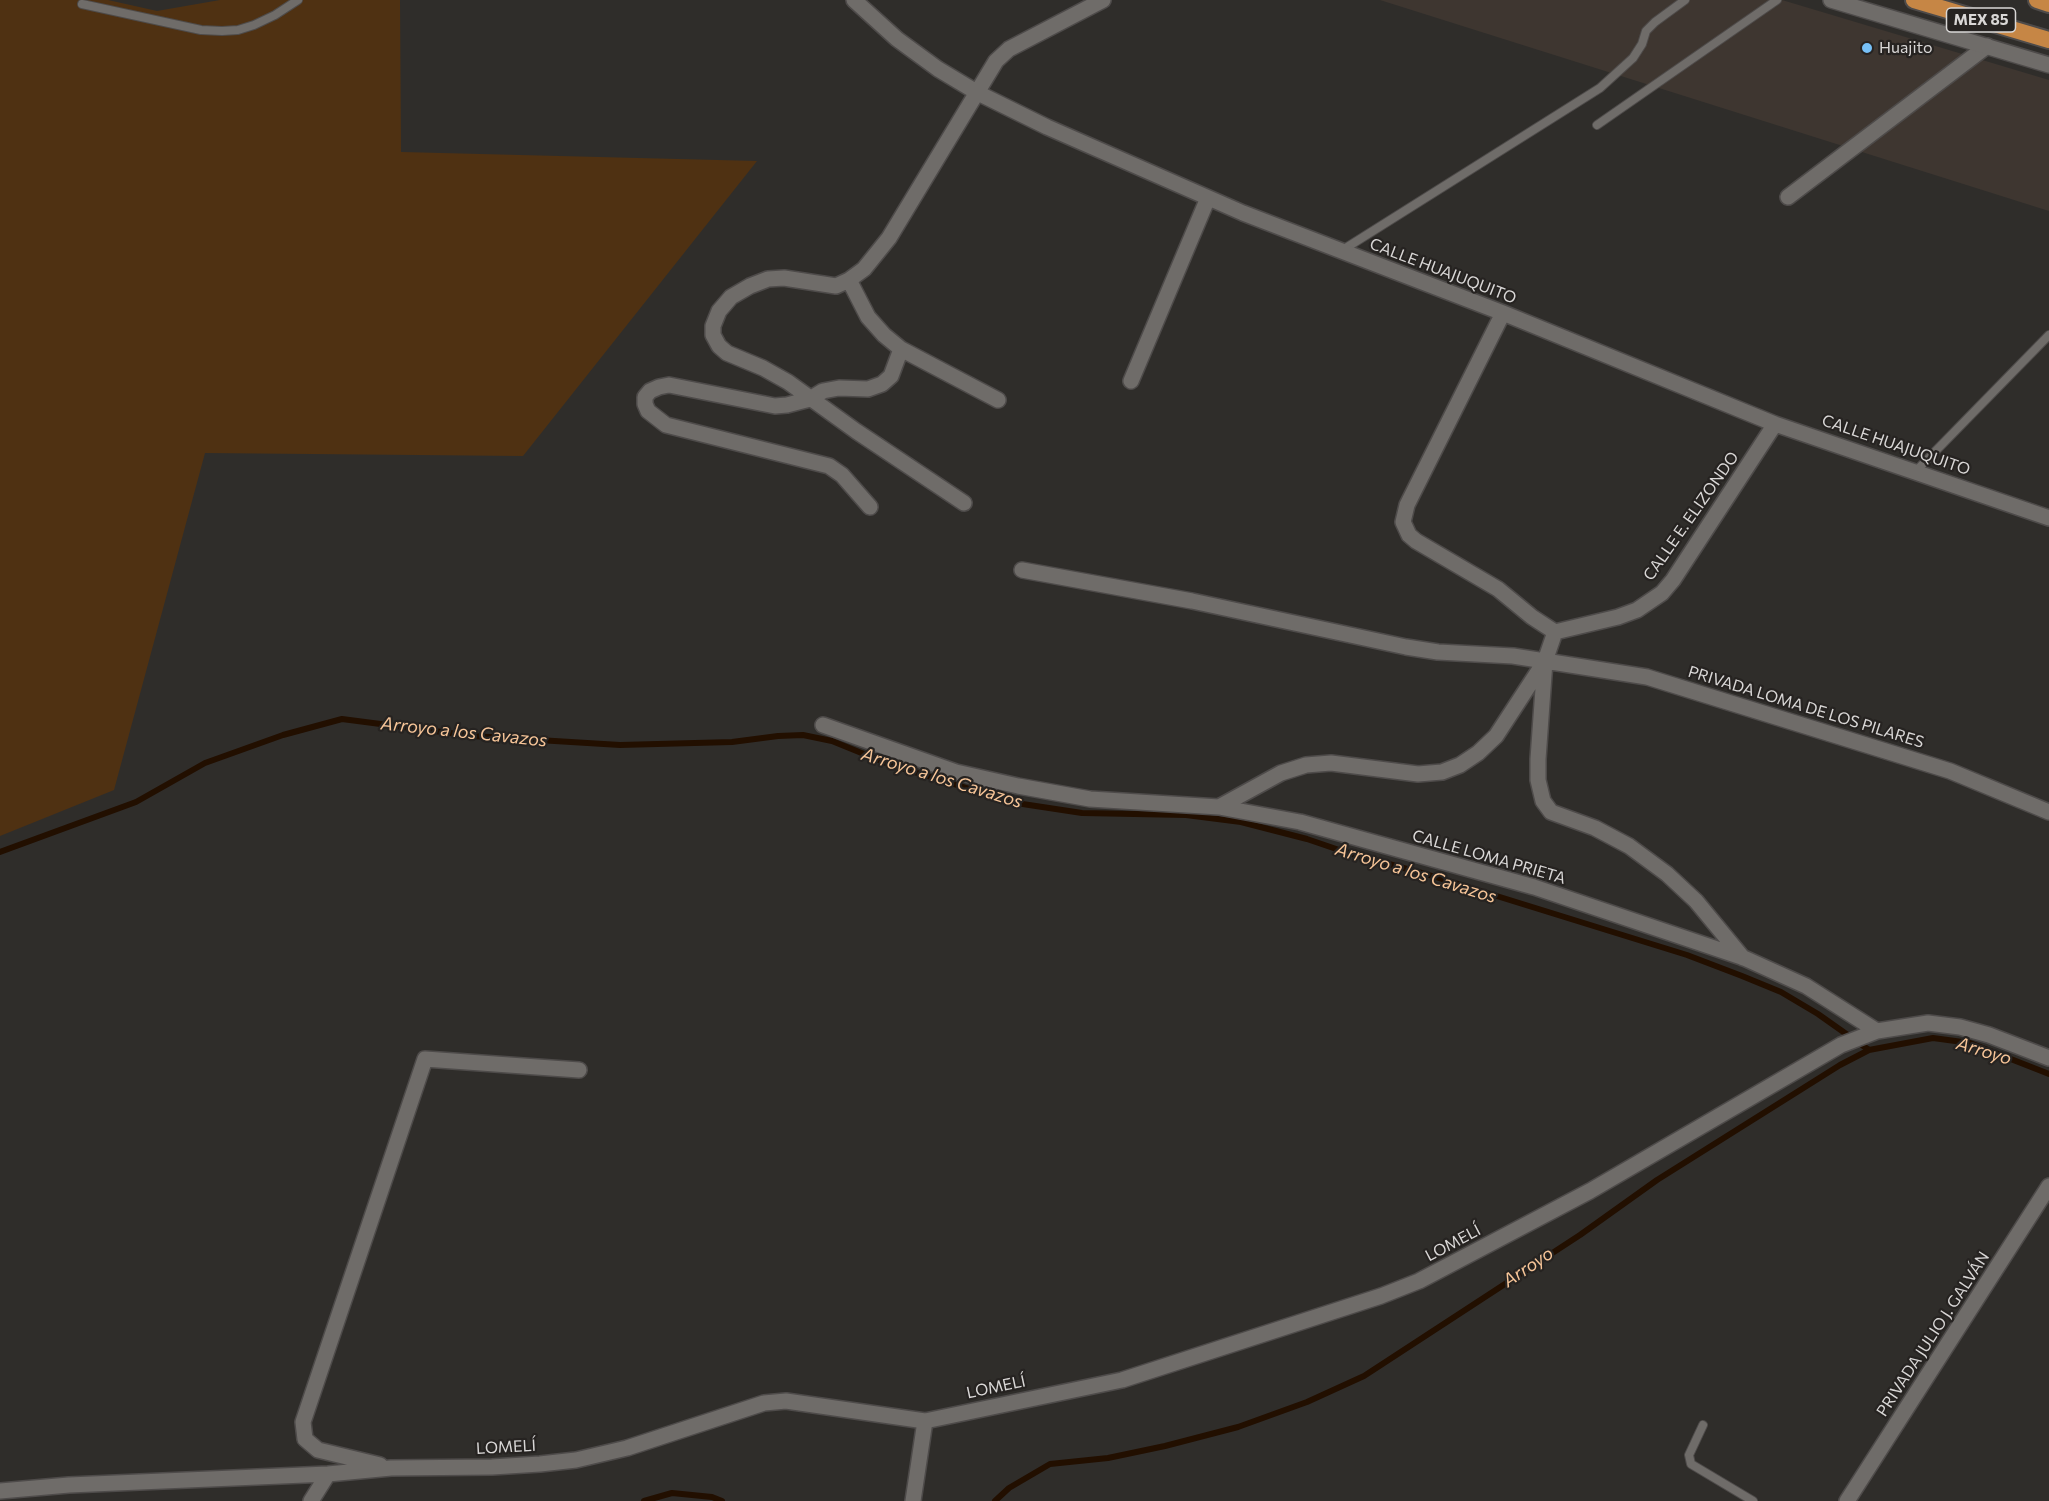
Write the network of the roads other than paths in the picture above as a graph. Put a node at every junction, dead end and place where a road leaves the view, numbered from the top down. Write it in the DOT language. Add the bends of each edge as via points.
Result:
graph roads {
  1 [pos="298,0"];
  2 [pos="854,0"];
  3 [pos="1103,0"];
  4 [pos="1685,0"];
  5 [pos="1777,0"];
  6 [pos="1831,0"];
  7 [pos="1914,0"];
  8 [pos="2037,0"];
  9 [pos="82,4"];
  10 [pos="2049,4"];
  11 [pos="2049,40"];
  12 [pos="1987,46"];
  13 [pos="2049,65"];
  14 [pos="978,93"];
  15 [pos="1597,125"];
  16 [pos="1788,197"];
  17 [pos="1208,198"];
  18 [pos="1341,251"];
  19 [pos="849,280"];
  20 [pos="1503,314"];
  21 [pos="2049,335"];
  22 [pos="901,349"];
  23 [pos="1131,381"];
  24 [pos="810,399"];
  25 [pos="998,400"];
  26 [pos="1775,424"];
  27 [pos="1916,471"];
  28 [pos="964,503"];
  29 [pos="870,507"];
  30 [pos="2049,518"];
  31 [pos="1022,570"];
  32 [pos="1555,632"];
  33 [pos="1545,661"];
  34 [pos="823,725"];
  35 [pos="1219,807"];
  36 [pos="2049,812"];
  37 [pos="1743,958"];
  38 [pos="1877,1030"];
  39 [pos="2049,1058"];
  40 [pos="579,1070"];
  41 [pos="2049,1186"];
  42 [pos="926,1421"];
  43 [pos="1703,1425"];
  44 [pos="391,1468"];
  45 [pos="328,1473"];
  46 [pos="0,1491"];
  47 [pos="311,1501"];
  48 [pos="913,1501"];
  49 [pos="1753,1501"];
  50 [pos="1846,1501"];
  1 -- 9 [label="lane" via="254,25 222,31"];
  2 -- 14 [label="street, CALLE HUAJUQUITO" via="897,39"];
  3 -- 14 [label="street" via="1009,49 996,61"];
  4 -- 18 [label="lane" via="1646,31 1633,58 1600,88"];
  5 -- 15 [label="lane"];
  6 -- 12 [label="street, MEX 85"];
  7 -- 11 [label="highway, MEX 85"];
  8 -- 10 [label="highway, MEX 85"];
  12 -- 13 [label="street, MEX 85"];
  12 -- 16 [label="street"];
  14 -- 17 [label="street, CALLE HUAJUQUITO"];
  14 -- 19 [label="street" via="889,238 864,270"];
  17 -- 18 [label="street, CALLE HUAJUQUITO"];
  17 -- 23 [label="street"];
  18 -- 20 [label="street, CALLE HUAJUQUITO"];
  19 -- 22 [label="street" via="868,317"];
  19 -- 24 [label="street" via="836,286 768,279 731,297 712,326 712,335 727,353 763,368"];
  20 -- 26 [label="street, CALLE HUAJUQUITO"];
  20 -- 32 [label="street" via="1407,505 1403,522 1416,541 1498,589"];
  21 -- 27 [label="lane"];
  22 -- 24 [label="street" via="891,376 882,384 868,389 823,391"];
  22 -- 25 [label="street"];
  24 -- 28 [label="street"];
  24 -- 29 [label="street" via="776,406 669,385 650,391 645,404 666,425 829,466"];
  26 -- 27 [label="street, CALLE HUAJUQUITO"];
  26 -- 32 [label="street, CALLE E. ELIZONDO" via="1662,593 1618,617"];
  27 -- 30 [label="street, CALLE HUAJUQUITO"];
  31 -- 33 [label="street, PRIVADA LOMA DE LOS PILARES" via="1192,601 1406,647"];
  32 -- 33 [label="street"];
  33 -- 35 [label="street" via="1496,736 1460,765 1442,772 1418,774 1331,763 1306,765 1281,773"];
  33 -- 36 [label="street, PRIVADA LOMA DE LOS PILARES" via="1647,677 1712,696 1950,771"];
  33 -- 37 [label="street" via="1538,759 1542,801 1551,812 1629,846 1667,874 1696,901"];
  34 -- 35 [label="street, CALLE LOMA PRIETA" via="956,772 1018,786 1090,798"];
  35 -- 37 [label="street, CALLE LOMA PRIETA" via="1300,822 1534,887"];
  37 -- 38 [label="street, CALLE LOMA PRIETA" via="1806,986"];
  38 -- 39 [label="street, LOMELÍ" via="1928,1023 1960,1027"];
  38 -- 42 [label="street, LOMELÍ" via="1840,1045 1590,1191 1419,1281 1122,1380"];
  40 -- 44 [label="street" via="425,1059 303,1422 305,1439 318,1450"];
  41 -- 50 [label="street, PRIVADA JULIO J. GALVÁN"];
  42 -- 44 [label="street, LOMELÍ" via="786,1401 742,1409 627,1448 576,1460 492,1467"];
  42 -- 48 [label="street"];
  43 -- 49 [label="lane" via="1689,1455 1691,1464"];
  44 -- 45 [label="street, LOMELÍ"];
  45 -- 46 [label="street, LOMELÍ"];
  45 -- 47 [label="street"];
}
